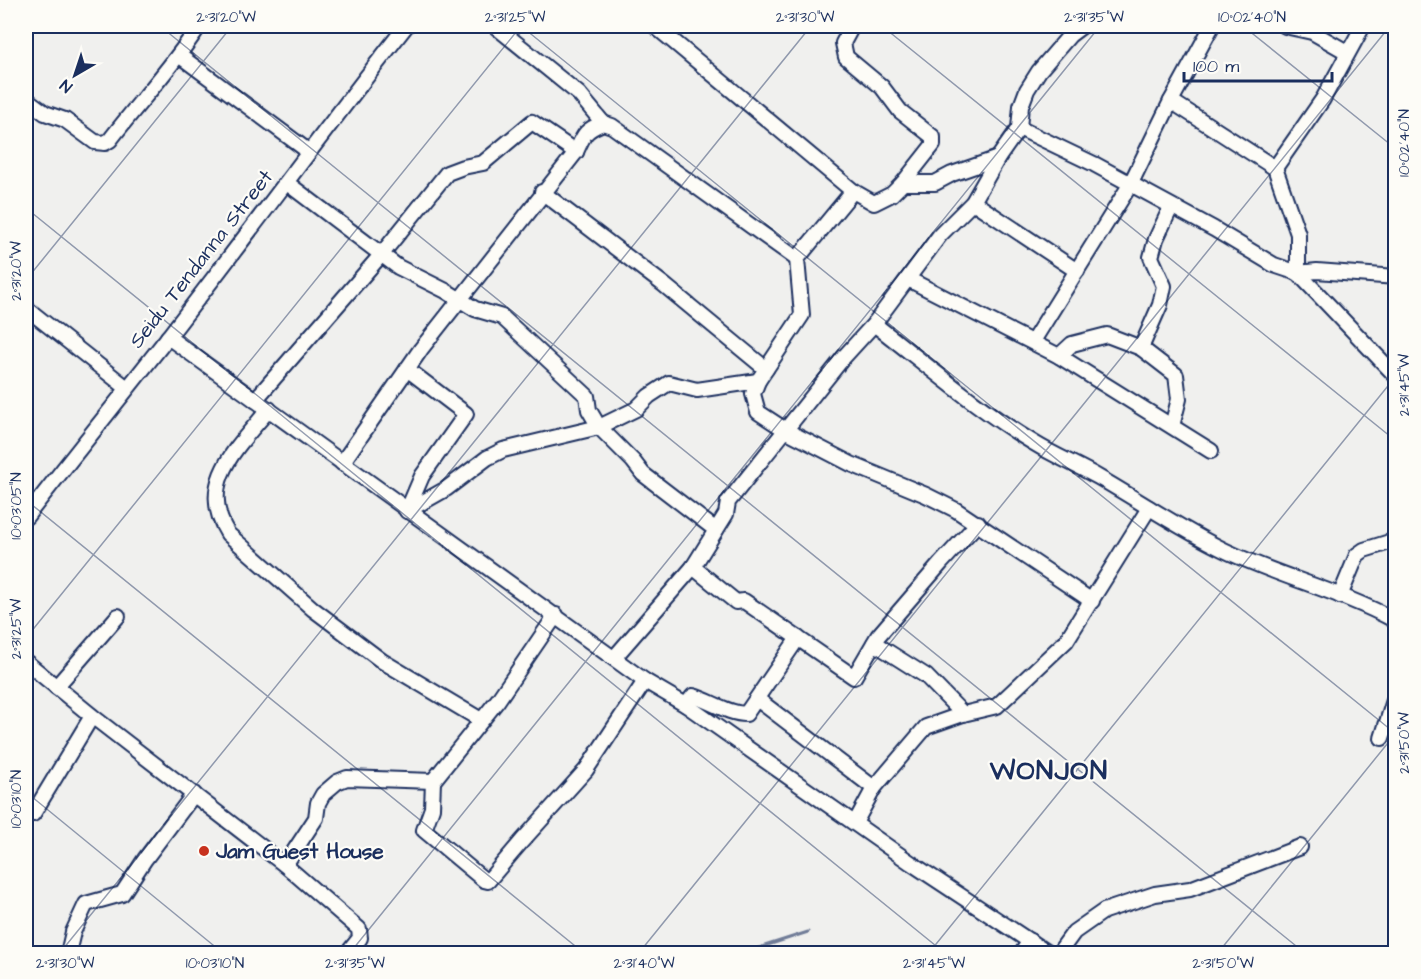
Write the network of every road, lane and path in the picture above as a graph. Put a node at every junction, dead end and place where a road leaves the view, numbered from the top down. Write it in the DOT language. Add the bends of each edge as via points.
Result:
graph roads {
  1 [pos="199,26"];
  2 [pos="406,26"];
  3 [pos="495,26"];
  4 [pos="655,26"];
  5 [pos="845,26"];
  6 [pos="1082,26"];
  7 [pos="1212,26"];
  8 [pos="1285,26"];
  9 [pos="1363,26"];
  10 [pos="672,31"];
  11 [pos="1347,52"];
  12 [pos="180,56"];
  13 [pos="26,99"];
  14 [pos="1170,101"];
  15 [pos="603,123"];
  16 [pos="1019,128"];
  17 [pos="308,151"];
  18 [pos="576,152"];
  19 [pos="998,159"];
  20 [pos="1275,168"];
  21 [pos="287,183"];
  22 [pos="903,183"];
  23 [pos="1130,185"];
  24 [pos="853,191"];
  25 [pos="542,192"];
  26 [pos="973,202"];
  27 [pos="1171,207"];
  28 [pos="381,255"];
  29 [pos="797,259"];
  30 [pos="1077,271"];
  31 [pos="1298,273"];
  32 [pos="1395,277"];
  33 [pos="908,279"];
  34 [pos="460,300"];
  35 [pos="26,308"];
  36 [pos="874,324"];
  37 [pos="168,337"];
  38 [pos="1033,341"];
  39 [pos="1141,348"];
  40 [pos="1059,356"];
  41 [pos="407,369"];
  42 [pos="766,369"];
  43 [pos="1395,376"];
  44 [pos="758,381"];
  45 [pos="127,388"];
  46 [pos="255,400"];
  47 [pos="269,410"];
  48 [pos="1172,426"];
  49 [pos="599,427"];
  50 [pos="787,431"];
  51 [pos="1211,451"];
  52 [pos="342,463"];
  53 [pos="1149,508"];
  54 [pos="407,510"];
  55 [pos="26,517"];
  56 [pos="978,524"];
  57 [pos="716,531"];
  58 [pos="1395,540"];
  59 [pos="693,567"];
  60 [pos="1341,596"];
  61 [pos="1092,601"];
  62 [pos="556,615"];
  63 [pos="118,616"];
  64 [pos="1395,621"];
  65 [pos="798,638"];
  66 [pos="874,643"];
  67 [pos="614,658"];
  68 [pos="26,662"];
  69 [pos="645,681"];
  70 [pos="56,687"];
  71 [pos="1395,694"];
  72 [pos="757,699"];
  73 [pos="686,705"];
  74 [pos="963,714"];
  75 [pos="92,716"];
  76 [pos="481,720"];
  77 [pos="1382,738"];
  78 [pos="433,781"];
  79 [pos="874,788"];
  80 [pos="194,794"];
  81 [pos="26,810"];
  82 [pos="855,823"];
  83 [pos="1299,847"];
  84 [pos="285,865"];
  85 [pos="1030,941"];
  86 [pos="72,954"];
  87 [pos="347,954"];
  88 [pos="1021,954"];
  89 [pos="1049,954"];
  90 [pos="1058,954"];
  1 -- 12 [label="street"];
  2 -- 17 [label="street, Seidu Tendanna Street"];
  3 -- 15 [label="street" via="579,94"];
  4 -- 10 [label="street"];
  5 -- 22 [label="street" via="850,30 843,43 846,57 882,87 900,111 933,137 933,145"];
  6 -- 16 [label="street" via="1054,53 1027,90"];
  7 -- 14 [label="street"];
  8 -- 11 [label="street" via="1312,32"];
  9 -- 11 [label="street"];
  10 -- 24 [label="street"];
  11 -- 20 [label="street" via="1323,99"];
  12 -- 13 [label="street" via="105,143 95,142"];
  12 -- 17 [label="street"];
  14 -- 20 [label="street"];
  14 -- 23 [label="street"];
  15 -- 18 [label="street" via="584,132"];
  15 -- 29 [label="street"];
  16 -- 19 [label="street"];
  16 -- 23 [label="street"];
  17 -- 21 [label="street, Seidu Tendanna Street"];
  18 -- 25 [label="street"];
  18 -- 28 [label="street" via="532,122 483,163 447,173"];
  19 -- 22 [label="street" via="935,183"];
  19 -- 26 [label="street"];
  20 -- 31 [label="street" via="1298,234"];
  21 -- 28 [label="street"];
  21 -- 37 [label="street, Seidu Tendanna Street"];
  22 -- 24 [label="street" via="874,203"];
  23 -- 27 [label="street"];
  23 -- 30 [label="street"];
  24 -- 29 [label="street"];
  25 -- 34 [label="street"];
  25 -- 42 [label="street"];
  26 -- 30 [label="street"];
  26 -- 33 [label="street" via="940,235"];
  27 -- 31 [label="street" via="1274,266"];
  27 -- 39 [label="street" via="1151,257 1164,286 1160,305"];
  28 -- 34 [label="street"];
  28 -- 46 [label="street"];
  29 -- 42 [label="street" via="802,315"];
  30 -- 38 [label="street"];
  31 -- 32 [label="street"];
  31 -- 43 [label="street"];
  33 -- 36 [label="street"];
  33 -- 38 [label="street"];
  34 -- 41 [label="street"];
  34 -- 49 [label="street" via="502,317 530,342 587,396 589,410"];
  35 -- 45 [label="street"];
  36 -- 50 [label="street"];
  36 -- 53 [label="street" via="1033,443"];
  37 -- 45 [label="street, Seidu Tendanna Street"];
  37 -- 46 [label="street"];
  38 -- 40 [label="street"];
  39 -- 40 [label="street" via="1107,335 1072,344"];
  39 -- 48 [label="street" via="1176,375 1179,399"];
  40 -- 48 [label="street"];
  41 -- 52 [label="street"];
  41 -- 54 [label="street" via="466,414 422,476"];
  42 -- 44 [label="street"];
  44 -- 49 [label="street" via="697,390 669,383 636,409"];
  44 -- 50 [label="street" via="753,394 758,412"];
  45 -- 55 [label="street, Seidu Tendanna Street"];
  46 -- 47 [label="street"];
  47 -- 52 [label="street"];
  47 -- 76 [label="street" via="224,465 216,496 220,522 228,534 313,609 382,661"];
  48 -- 51 [label="street"];
  49 -- 54 [label="street" via="503,450 486,458 447,489"];
  49 -- 57 [label="street" via="643,474"];
  50 -- 56 [label="street" via="851,464 926,495"];
  50 -- 57 [label="street" via="728,502"];
  52 -- 54 [label="street"];
  53 -- 60 [label="street" via="1224,550"];
  53 -- 61 [label="street"];
  54 -- 62 [label="street"];
  56 -- 61 [label="street"];
  56 -- 66 [label="street"];
  57 -- 59 [label="street"];
  58 -- 60 [label="street" via="1357,555"];
  59 -- 65 [label="street" via="736,602 744,601"];
  59 -- 67 [label="street"];
  60 -- 64 [label="street"];
  61 -- 74 [label="street" via="1066,640 997,706"];
  62 -- 67 [label="street"];
  62 -- 76 [label="street"];
  63 -- 70 [label="street"];
  65 -- 66 [label="street" via="854,677"];
  65 -- 72 [label="street"];
  66 -- 74 [label="street" via="926,676"];
  67 -- 69 [label="street"];
  68 -- 70 [label="street"];
  69 -- 73 [label="street"];
  69 -- 78 [label="street" via="586,770 488,881 424,830 432,808"];
  70 -- 75 [label="street"];
  71 -- 77 [label="street"];
  72 -- 73 [label="street" via="746,714 736,714 693,696"];
  72 -- 79 [label="street"];
  73 -- 82 [label="street"];
  74 -- 79 [label="street" via="926,727"];
  75 -- 80 [label="street"];
  75 -- 81 [label="street" via="33,814"];
  76 -- 78 [label="street"];
  78 -- 84 [label="street" via="347,778 337,782 323,794 316,818"];
  79 -- 82 [label="street"];
  80 -- 84 [label="street"];
  80 -- 86 [label="street" via="122,894 86,904 73,932 69,949"];
  82 -- 85 [label="street"];
  83 -- 90 [label="street" via="1190,889 1155,894 1104,911 1074,932"];
  84 -- 87 [label="street" via="359,929 360,938"];
  85 -- 88 [label="street"];
  85 -- 89 [label="street"];
}
